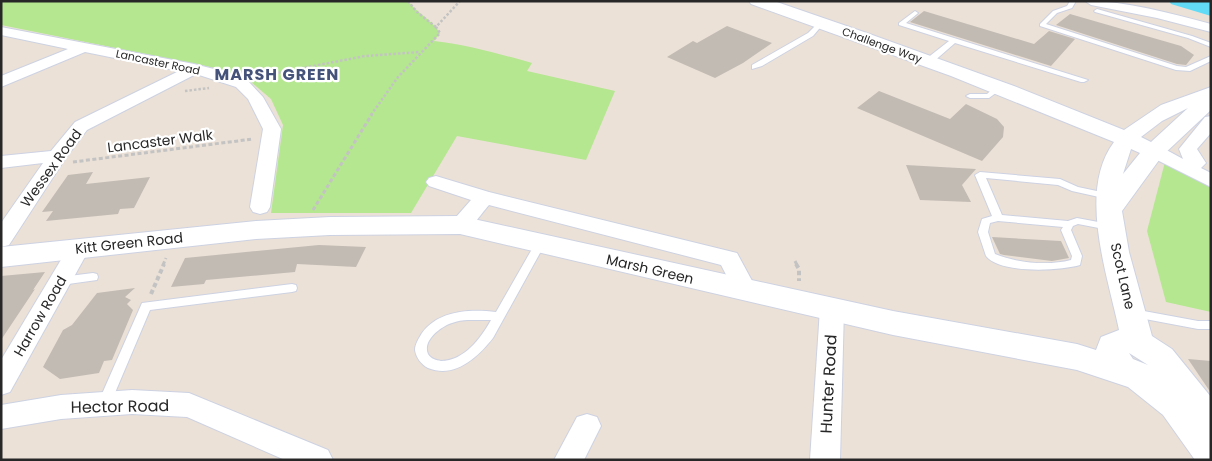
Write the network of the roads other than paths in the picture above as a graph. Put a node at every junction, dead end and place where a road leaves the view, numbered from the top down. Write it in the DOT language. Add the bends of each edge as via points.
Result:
graph roads {
  1 [pos="758,1"];
  2 [pos="1073,1"];
  3 [pos="1094,6"];
  4 [pos="915,13"];
  5 [pos="821,23"];
  6 [pos="1211,28"];
  7 [pos="2,32"];
  8 [pos="954,40"];
  9 [pos="1211,45"];
  10 [pos="84,47"];
  11 [pos="1211,58"];
  12 [pos="929,61"];
  13 [pos="755,68"];
  14 [pos="194,69"];
  15 [pos="1084,80"];
  16 [pos="1,82"];
  17 [pos="1003,88"];
  18 [pos="1211,93"];
  19 [pos="970,96"];
  20 [pos="1211,99"];
  21 [pos="1211,121"];
  22 [pos="1132,136"];
  23 [pos="1158,147"];
  24 [pos="54,160"];
  25 [pos="1,162"];
  26 [pos="1204,167"];
  27 [pos="1211,181"];
  28 [pos="436,182"];
  29 [pos="484,197"];
  30 [pos="1111,211"];
  31 [pos="258,218"];
  32 [pos="998,218"];
  33 [pos="1069,224"];
  34 [pos="460,225"];
  35 [pos="1,240"];
  36 [pos="540,244"];
  37 [pos="79,248"];
  38 [pos="1,257"];
  39 [pos="93,277"];
  40 [pos="60,281"];
  41 [pos="292,288"];
  42 [pos="745,290"];
  43 [pos="832,309"];
  44 [pos="1131,312"];
  45 [pos="498,317"];
  46 [pos="1211,325"];
  47 [pos="1126,344"];
  48 [pos="1040,349"];
  49 [pos="8,361"];
  50 [pos="1146,372"];
  51 [pos="1,384"];
  52 [pos="104,404"];
  53 [pos="1,417"];
  54 [pos="1211,423"];
  55 [pos="587,426"];
  56 [pos="276,453"];
  57 [pos="1211,453"];
  58 [pos="318,460"];
  59 [pos="569,460"];
  60 [pos="824,460"];
  1 -- 5 [label="street, Challenge Way"];
  2 -- 11 [label="lane" via="1070,7 1055,12 1042,25 1176,68 1186,69"];
  3 -- 6 [label="street" via="1158,14"];
  3 -- 9 [label="lane"];
  4 -- 8 [label="lane" via="901,24"];
  5 -- 12 [label="street, Challenge Way"];
  5 -- 13 [label="lane" via="805,40 790,45"];
  7 -- 10 [label="street, Lancaster Road"];
  8 -- 12 [label="lane"];
  8 -- 15 [label="lane"];
  10 -- 14 [label="street, Lancaster Road"];
  10 -- 16 [label="street"];
  12 -- 17 [label="street, Challenge Way"];
  14 -- 24 [label="street, Wessex Road" via="81,126"];
  14 -- 31 [label="street, Lancaster Road" via="242,84 255,97 272,130"];
  17 -- 19 [label="lane" via="989,96"];
  17 -- 22 [label="street, Challenge Way"];
  18 -- 22 [label="street, Scot Lane" via="1189,99 1146,123"];
  20 -- 23 [label="street"];
  21 -- 26 [label="street" via="1188,149 1189,154"];
  22 -- 23 [label="street"];
  22 -- 30 [label="street, Scot Lane" via="1114,161"];
  23 -- 26 [label="street"];
  23 -- 27 [label="street"];
  23 -- 30 [label="street" via="1137,171"];
  24 -- 25 [label="street"];
  24 -- 35 [label="street, Wessex Road"];
  28 -- 29 [label="street"];
  29 -- 34 [label="street"];
  29 -- 42 [label="street" via="729,259"];
  30 -- 32 [label="lane" via="1060,182 980,175"];
  30 -- 33 [label="lane"];
  30 -- 44 [label="street, Scot Lane"];
  31 -- 34 [label="street, Marsh Green" via="303,227"];
  31 -- 37 [label="street, Kitt Green Road" via="175,238"];
  32 -- 33 [label="lane"];
  32 -- 33 [label="lane" via="985,221 983,232 991,256 1000,262 1056,266 1076,262 1077,256 1066,230"];
  34 -- 36 [label="street, Marsh Green"];
  36 -- 42 [label="street, Marsh Green"];
  36 -- 45 [label="lane"];
  37 -- 38 [label="street, Kitt Green Road"];
  37 -- 40 [label="street, Harrow Road"];
  39 -- 40 [label="lane"];
  40 -- 49 [label="street, Harrow Road"];
  41 -- 52 [label="lane" via="146,306"];
  42 -- 43 [label="street, Marsh Green"];
  43 -- 48 [label="street, Marsh Green"];
  43 -- 60 [label="street, Hunter Road"];
  44 -- 46 [label="lane"];
  44 -- 47 [label="street, Scot Lane"];
  45 -- 45 [label="lane" via="489,335 469,356 444,366 432,365 421,352 422,344 434,328 446,321 472,314"];
  47 -- 48 [label="street, Marsh Green"];
  47 -- 50 [label="street" via="1153,351"];
  48 -- 50 [label="street, Marsh Green"];
  49 -- 51 [label="street, Harrow Road"];
  50 -- 54 [label="street"];
  50 -- 57 [label="street" via="1176,405"];
  52 -- 53 [label="street, Hector Road"];
  52 -- 56 [label="street, Hector Road" via="190,405"];
  55 -- 59 [label="street"];
  56 -- 58 [label="street, Hector Road"];
}
